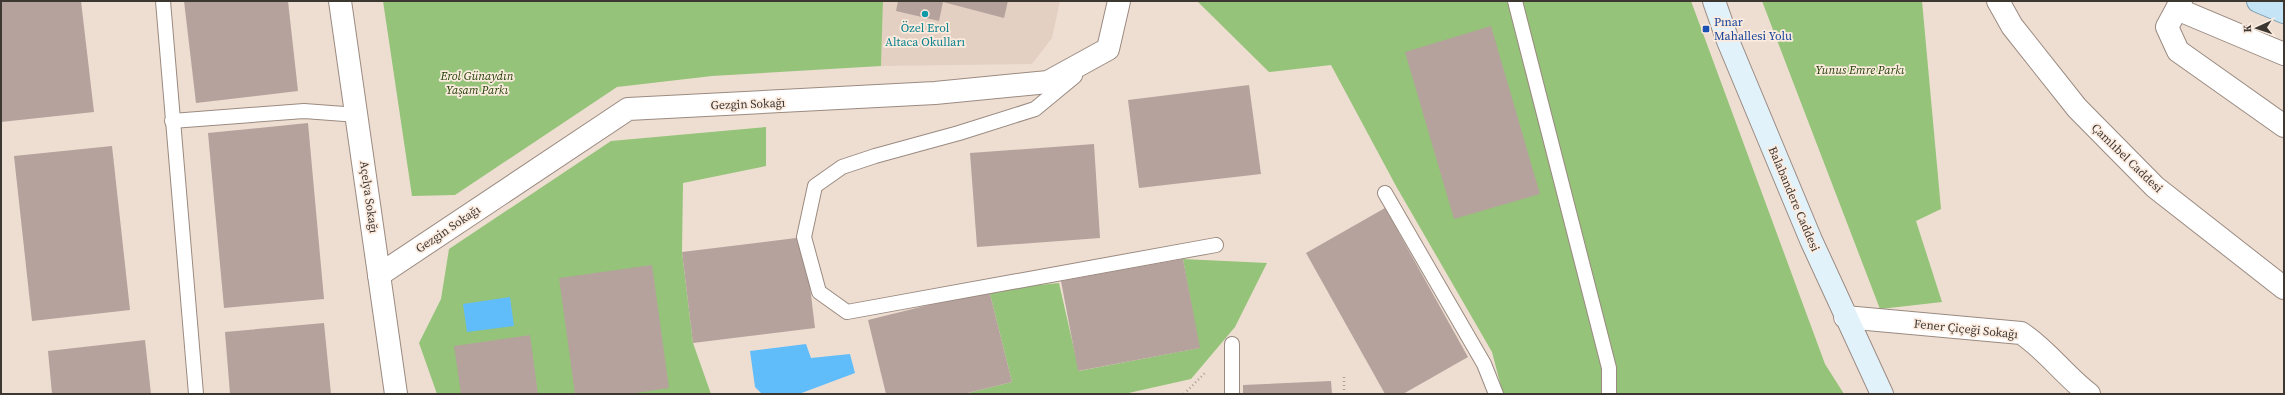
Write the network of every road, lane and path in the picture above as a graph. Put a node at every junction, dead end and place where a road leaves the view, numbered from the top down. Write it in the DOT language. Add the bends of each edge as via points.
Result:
graph roads {
  1 [pos="162,1"];
  2 [pos="340,1"];
  3 [pos="1119,1"];
  4 [pos="1515,1"];
  5 [pos="1714,1"];
  6 [pos="1998,1"];
  7 [pos="2258,1"];
  8 [pos="2179,5"];
  9 [pos="2284,12"];
  10 [pos="1108,49"];
  11 [pos="2284,54"];
  12 [pos="358,115"];
  13 [pos="172,121"];
  14 [pos="2284,126"];
  15 [pos="1385,193"];
  16 [pos="1216,245"];
  17 [pos="380,275"];
  18 [pos="2284,288"];
  19 [pos="1845,316"];
  20 [pos="1232,344"];
  21 [pos="1344,377"];
  22 [pos="196,394"];
  23 [pos="396,394"];
  24 [pos="1232,394"];
  25 [pos="1344,394"];
  26 [pos="1496,394"];
  27 [pos="1609,394"];
  28 [pos="1882,394"];
  29 [pos="2089,394"];
  1 -- 13 [label="lane"];
  2 -- 12 [label="street, Açelya Sokağı"];
  3 -- 10 [label="street"];
  4 -- 27 [label="lane" via="1609,368"];
  5 -- 19 [label="main road, Balabandere Caddesi"];
  6 -- 18 [label="street, Çamlıbel Caddesi" via="2012,26 2077,108 2155,187"];
  7 -- 9 [label="main road"];
  8 -- 11 [label="street"];
  8 -- 14 [label="street" via="2167,27 2178,51"];
  10 -- 16 [label="lane" via="1035,109 842,167 815,186 804,237 819,292 847,312"];
  10 -- 17 [label="street, Gezgin Sokağı" via="1048,82 935,94 628,109"];
  12 -- 13 [label="lane" via="304,111"];
  12 -- 17 [label="street, Açelya Sokağı"];
  13 -- 22 [label="lane"];
  15 -- 26 [label="lane" via="1484,364"];
  17 -- 23 [label="street, Açelya Sokağı"];
  19 -- 28 [label="main road, Balabandere Caddesi"];
  19 -- 29 [label="street, Fener Çiçeği Sokağı" via="2021,333 2070,380"];
  20 -- 24 [label="lane"];
  21 -- 25 [label="path"];
}
